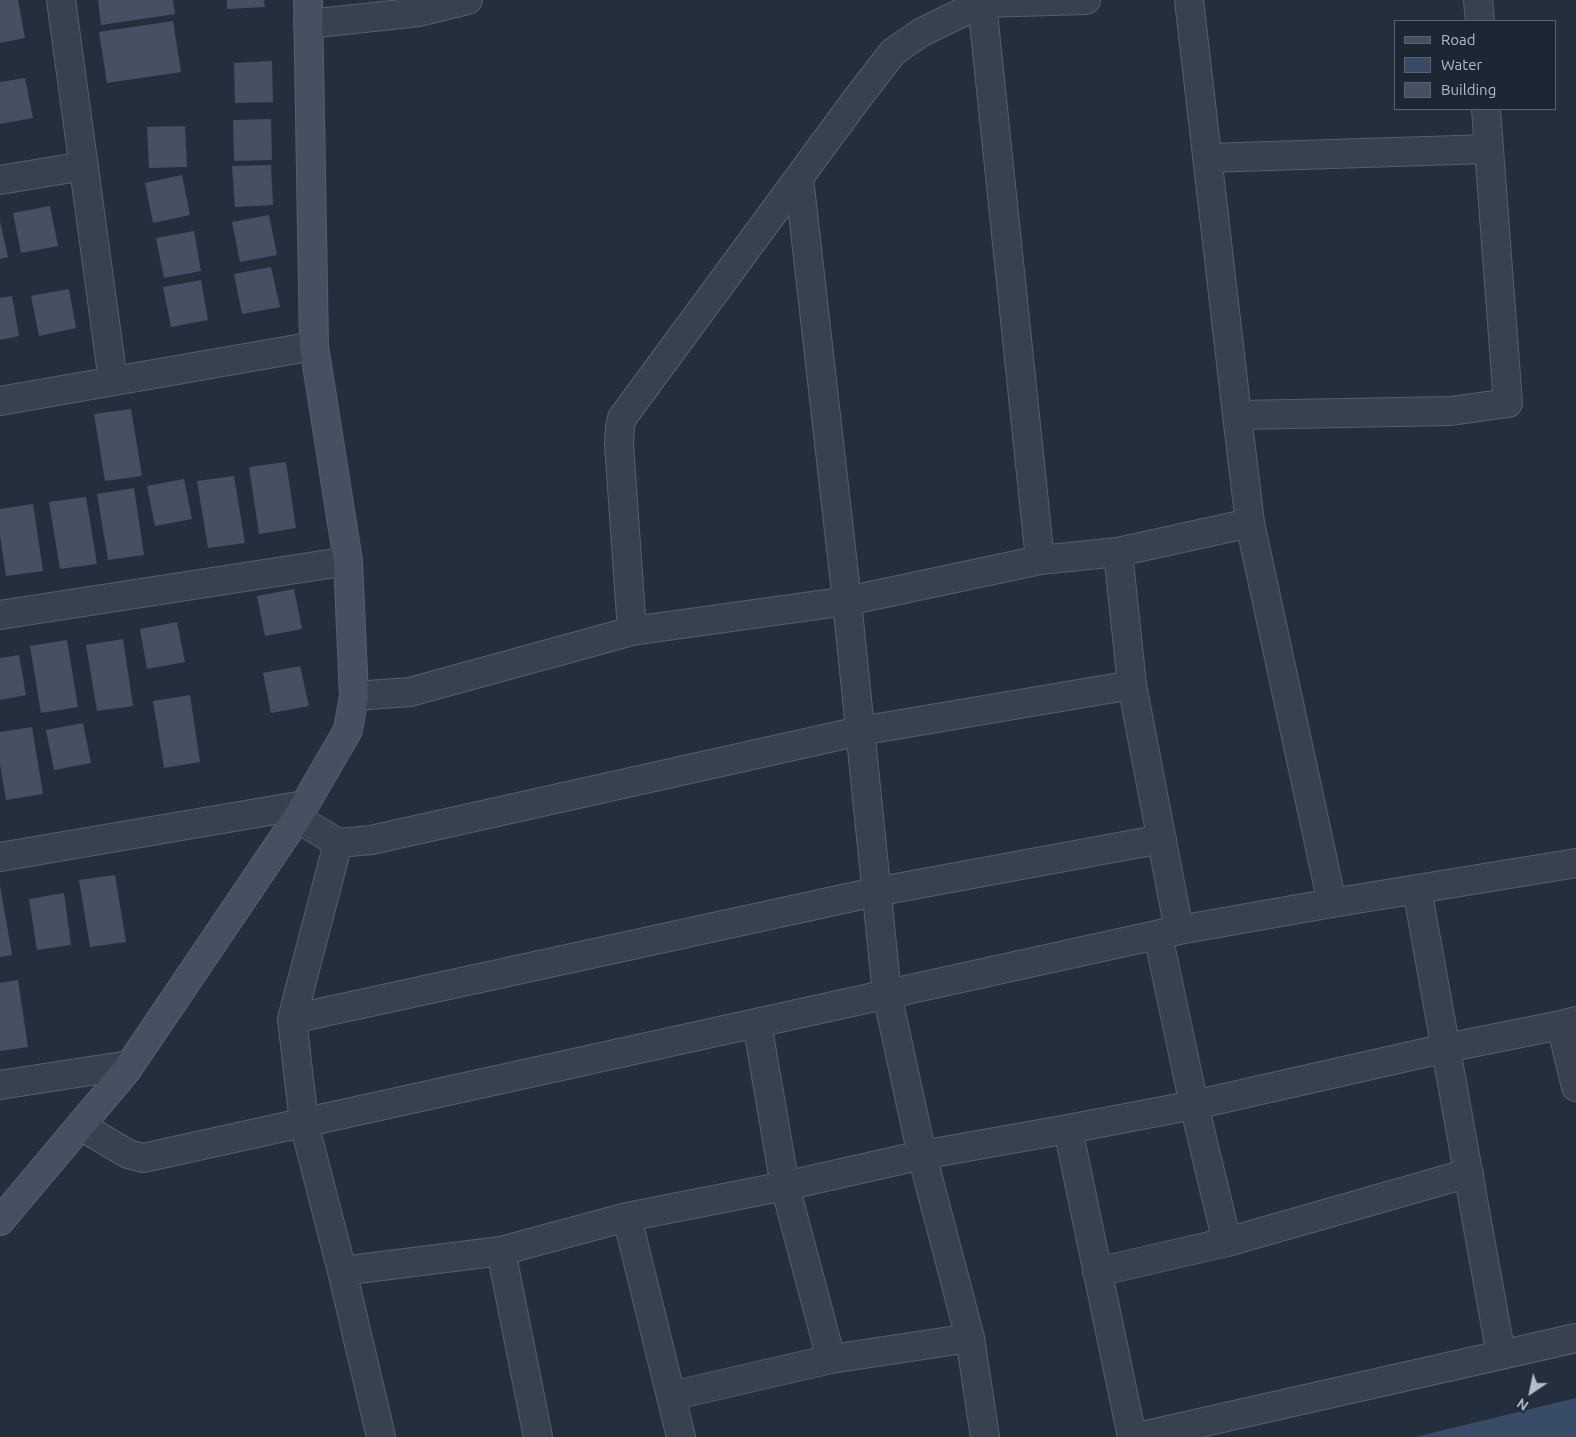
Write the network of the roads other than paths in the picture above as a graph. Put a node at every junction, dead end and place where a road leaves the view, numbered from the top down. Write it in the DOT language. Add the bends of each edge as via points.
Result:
graph roads {
  1 [pos="61,0"];
  2 [pos="468,0"];
  3 [pos="1086,0"];
  4 [pos="1189,0"];
  5 [pos="1478,0"];
  6 [pos="982,2"];
  7 [pos="308,12"];
  8 [pos="1480,20"];
  9 [pos="1486,110"];
  10 [pos="1490,150"];
  11 [pos="1208,158"];
  12 [pos="84,166"];
  13 [pos="799,178"];
  14 [pos="0,180"];
  15 [pos="314,346"];
  16 [pos="113,381"];
  17 [pos="0,401"];
  18 [pos="1237,415"];
  19 [pos="1250,523"];
  20 [pos="1118,552"];
  21 [pos="348,560"];
  22 [pos="1040,560"];
  23 [pos="847,601"];
  24 [pos="0,615"];
  25 [pos="632,631"];
  26 [pos="1132,685"];
  27 [pos="366,695"];
  28 [pos="860,731"];
  29 [pos="316,826"];
  30 [pos="1162,839"];
  31 [pos="0,857"];
  32 [pos="1576,863"];
  33 [pos="1417,889"];
  34 [pos="876,892"];
  35 [pos="1332,903"];
  36 [pos="1168,933"];
  37 [pos="887,994"];
  38 [pos="292,1019"];
  39 [pos="757,1023"];
  40 [pos="1569,1023"];
  41 [pos="1446,1048"];
  42 [pos="129,1065"];
  43 [pos="0,1085"];
  44 [pos="1576,1087"];
  45 [pos="1194,1105"];
  46 [pos="304,1122"];
  47 [pos="1068,1129"];
  48 [pos="90,1131"];
  49 [pos="922,1155"];
  50 [pos="1469,1173"];
  51 [pos="785,1186"];
  52 [pos="627,1217"];
  53 [pos="0,1221"];
  54 [pos="1227,1242"];
  55 [pos="502,1251"];
  56 [pos="342,1271"];
  57 [pos="1097,1272"];
  58 [pos="970,1338"];
  59 [pos="1576,1338"];
  60 [pos="1501,1355"];
  61 [pos="831,1360"];
  62 [pos="671,1396"];
  63 [pos="381,1437"];
  64 [pos="538,1437"];
  65 [pos="681,1437"];
  66 [pos="986,1437"];
  67 [pos="1132,1437"];
  68 [pos="1138,1437"];
  1 -- 12 [label="street"];
  2 -- 7 [label="street" via="419,12"];
  3 -- 6 [label="street"];
  4 -- 11 [label="street"];
  5 -- 8 [label="street"];
  6 -- 13 [label="street" via="922,32 894,52"];
  6 -- 22 [label="street"];
  7 -- 15 [label="street"];
  9 -- 10 [label="street"];
  10 -- 11 [label="street"];
  10 -- 18 [label="street" via="1508,403 1451,411"];
  11 -- 18 [label="street"];
  12 -- 14 [label="street"];
  12 -- 16 [label="street"];
  13 -- 23 [label="street"];
  13 -- 25 [label="street" via="622,418 619,444"];
  15 -- 16 [label="street"];
  15 -- 21 [label="street"];
  16 -- 17 [label="street"];
  18 -- 19 [label="street"];
  19 -- 20 [label="street"];
  19 -- 35 [label="street"];
  20 -- 22 [label="street"];
  20 -- 26 [label="street"];
  21 -- 24 [label="street"];
  21 -- 27 [label="street"];
  22 -- 23 [label="street"];
  23 -- 25 [label="street"];
  23 -- 28 [label="street"];
  25 -- 27 [label="street" via="410,692"];
  26 -- 28 [label="street"];
  26 -- 30 [label="street"];
  27 -- 29 [label="street" via="348,730"];
  28 -- 29 [label="street" via="371,840"];
  28 -- 34 [label="street"];
  29 -- 31 [label="street"];
  29 -- 38 [label="street"];
  29 -- 42 [label="street"];
  30 -- 34 [label="street"];
  30 -- 36 [label="street"];
  32 -- 33 [label="street"];
  33 -- 35 [label="street"];
  33 -- 41 [label="street"];
  34 -- 37 [label="street"];
  34 -- 38 [label="street"];
  35 -- 36 [label="street"];
  36 -- 37 [label="street"];
  36 -- 45 [label="street"];
  37 -- 39 [label="street"];
  37 -- 49 [label="street"];
  38 -- 46 [label="street"];
  39 -- 46 [label="street"];
  39 -- 51 [label="street"];
  40 -- 41 [label="street"];
  40 -- 44 [label="street"];
  41 -- 45 [label="street"];
  41 -- 50 [label="street"];
  42 -- 43 [label="street"];
  42 -- 48 [label="street"];
  45 -- 47 [label="street"];
  45 -- 54 [label="street"];
  46 -- 48 [label="street" via="143,1158 128,1154"];
  46 -- 56 [label="street"];
  47 -- 49 [label="street"];
  47 -- 57 [label="street"];
  48 -- 53 [label="street"];
  49 -- 51 [label="street"];
  49 -- 58 [label="street"];
  50 -- 54 [label="street"];
  50 -- 60 [label="street"];
  51 -- 52 [label="street"];
  51 -- 61 [label="street"];
  52 -- 55 [label="street"];
  52 -- 62 [label="street"];
  54 -- 57 [label="street"];
  55 -- 56 [label="street"];
  55 -- 64 [label="street"];
  56 -- 63 [label="street"];
  57 -- 67 [label="street"];
  58 -- 61 [label="street"];
  58 -- 66 [label="street"];
  59 -- 60 [label="street"];
  60 -- 68 [label="street"];
  61 -- 62 [label="street"];
  62 -- 65 [label="street"];
}
